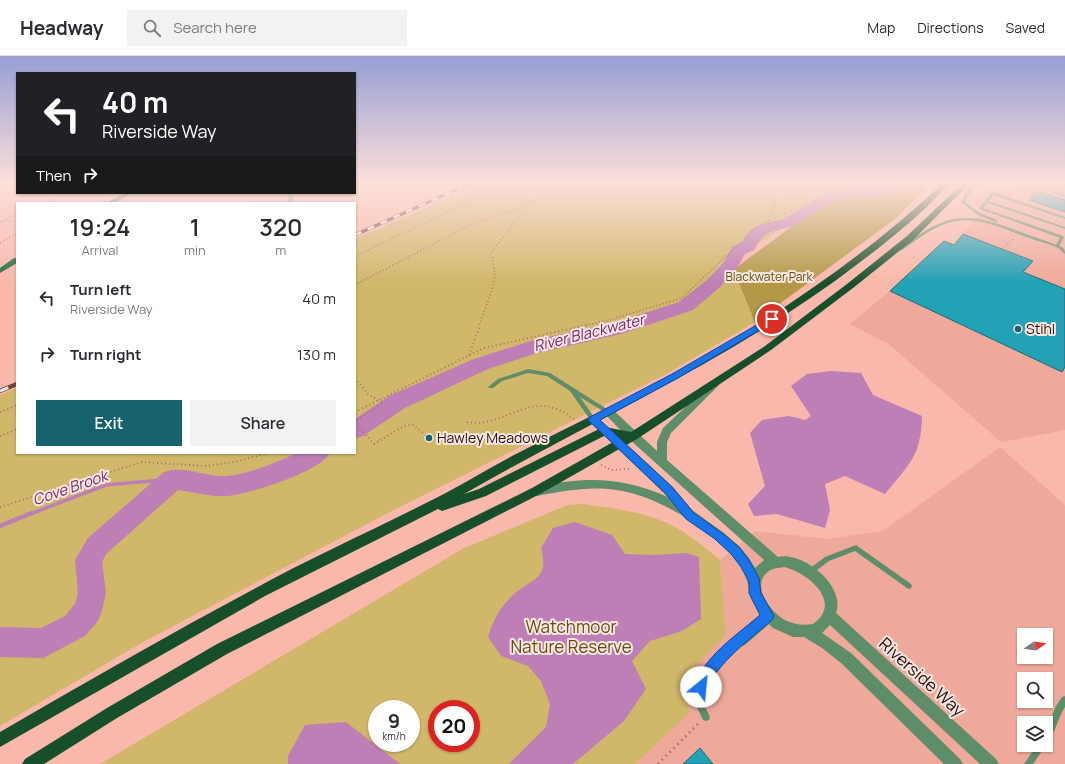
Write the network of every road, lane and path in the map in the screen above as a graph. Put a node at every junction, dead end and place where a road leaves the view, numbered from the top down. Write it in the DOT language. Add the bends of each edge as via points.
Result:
graph roads {
  1 [pos="15,216"];
  2 [pos="440,216"];
  3 [pos="496,216"];
  4 [pos="521,216"];
  5 [pos="770,216"];
  6 [pos="779,216"];
  7 [pos="910,216"];
  8 [pos="934,216"];
  9 [pos="986,216"];
  10 [pos="1003,216"];
  11 [pos="1029,216"];
  12 [pos="16,220"];
  13 [pos="768,221"];
  14 [pos="0,223"];
  15 [pos="1065,228"];
  16 [pos="1065,232"];
  17 [pos="16,235"];
  18 [pos="1062,237"];
  19 [pos="1046,242"];
  20 [pos="0,243"];
  21 [pos="1058,247"];
  22 [pos="1065,253"];
  23 [pos="356,256"];
  24 [pos="885,259"];
  25 [pos="16,261"];
  26 [pos="0,271"];
  27 [pos="356,284"];
  28 [pos="469,355"];
  29 [pos="356,379"];
  30 [pos="714,385"];
  31 [pos="491,387"];
  32 [pos="572,389"];
  33 [pos="377,401"];
  34 [pos="16,405"];
  35 [pos="0,412"];
  36 [pos="356,412"];
  37 [pos="608,412"];
  38 [pos="576,420"];
  39 [pos="593,420"];
  40 [pos="356,421"];
  41 [pos="467,422"];
  42 [pos="356,423"];
  43 [pos="16,429"];
  44 [pos="605,431"];
  45 [pos="0,436"];
  46 [pos="633,436"];
  47 [pos="429,438"];
  48 [pos="618,444"];
  49 [pos="266,454"];
  50 [pos="662,461"];
  51 [pos="603,468"];
  52 [pos="630,470"];
  53 [pos="536,491"];
  54 [pos="0,507"];
  55 [pos="420,513"];
  56 [pos="690,516"];
  57 [pos="775,562"];
  58 [pos="811,572"];
  59 [pos="755,581"];
  60 [pos="909,586"];
  61 [pos="768,616"];
  62 [pos="830,616"];
  63 [pos="808,632"];
  64 [pos="740,640"];
  65 [pos="1065,700"];
  66 [pos="706,717"];
  67 [pos="1053,723"];
  68 [pos="0,740"];
  69 [pos="55,748"];
  70 [pos="1037,752"];
  71 [pos="30,764"];
  72 [pos="37,764"];
  73 [pos="658,764"];
  74 [pos="955,764"];
  75 [pos="991,764"];
  76 [pos="1028,764"];
  1 -- 14 [label="path"];
  2 -- 23 [label="path"];
  3 -- 27 [label="path" via="470,225"];
  4 -- 28 [label="path" via="491,252 495,274 492,290"];
  5 -- 13 [label="path"];
  6 -- 13 [label="path"];
  7 -- 37 [label="main road" via="798,303 675,376"];
  8 -- 24 [label="main road"];
  9 -- 19 [label="lane"];
  10 -- 18 [label="lane"];
  11 -- 15 [label="lane"];
  12 -- 14 [label="path"];
  13 -- 28 [label="path" via="756,228 682,298 609,320 484,348"];
  16 -- 18 [label="lane"];
  17 -- 20 [label="path"];
  18 -- 21 [label="lane"];
  19 -- 21 [label="lane"];
  19 -- 24 [label="lane" via="989,222 959,218 943,223"];
  21 -- 22 [label="lane"];
  24 -- 30 [label="main road" via="768,348"];
  25 -- 26 [label="main road"];
  28 -- 33 [label="path"];
  29 -- 33 [label="path"];
  30 -- 46 [label="main road"];
  30 -- 50 [label="street" via="667,431 662,442"];
  31 -- 32 [label="lane" via="500,380 528,371 548,374"];
  32 -- 37 [label="lane"];
  32 -- 39 [label="lane"];
  33 -- 36 [label="path"];
  33 -- 40 [label="path" via="383,403 382,406"];
  34 -- 35 [label="path"];
  37 -- 39 [label="main road"];
  37 -- 46 [label="street"];
  38 -- 41 [label="path" via="568,413 537,406 524,408 487,424"];
  39 -- 44 [label="street"];
  39 -- 55 [label="main road" via="520,456"];
  42 -- 47 [label="path" via="374,444 406,425 413,425"];
  43 -- 45 [label="path"];
  44 -- 46 [label="main road"];
  44 -- 48 [label="street"];
  44 -- 55 [label="main road" via="482,492"];
  46 -- 48 [label="main road"];
  46 -- 50 [label="street"];
  48 -- 53 [label="main road"];
  48 -- 56 [label="street" via="669,490"];
  49 -- 54 [label="path" via="246,460 198,466 158,461 142,462 47,490"];
  50 -- 57 [label="street"];
  51 -- 52 [label="path"];
  53 -- 56 [label="street" via="580,484 617,485 640,490"];
  53 -- 69 [label="main road" via="222,649"];
  55 -- 68 [label="main road" via="259,593"];
  56 -- 59 [label="street" via="736,552"];
  57 -- 58 [label="street" via="800,565"];
  57 -- 59 [label="street" via="764,567"];
  58 -- 60 [label="lane" via="827,559 856,548"];
  58 -- 62 [label="street" via="825,586 831,600"];
  59 -- 61 [label="street" via="755,593 761,608"];
  61 -- 63 [label="street" via="786,628"];
  61 -- 64 [label="street"];
  62 -- 63 [label="street" via="821,627"];
  62 -- 75 [label="street, Riverside Way"];
  63 -- 74 [label="street" via="846,658"];
  64 -- 66 [label="lane" via="721,657 703,679 698,695"];
  65 -- 67 [label="lane"];
  66 -- 73 [label="path"];
  69 -- 71 [label="main road"];
  69 -- 72 [label="lane"];
  70 -- 76 [label="lane"];
}
